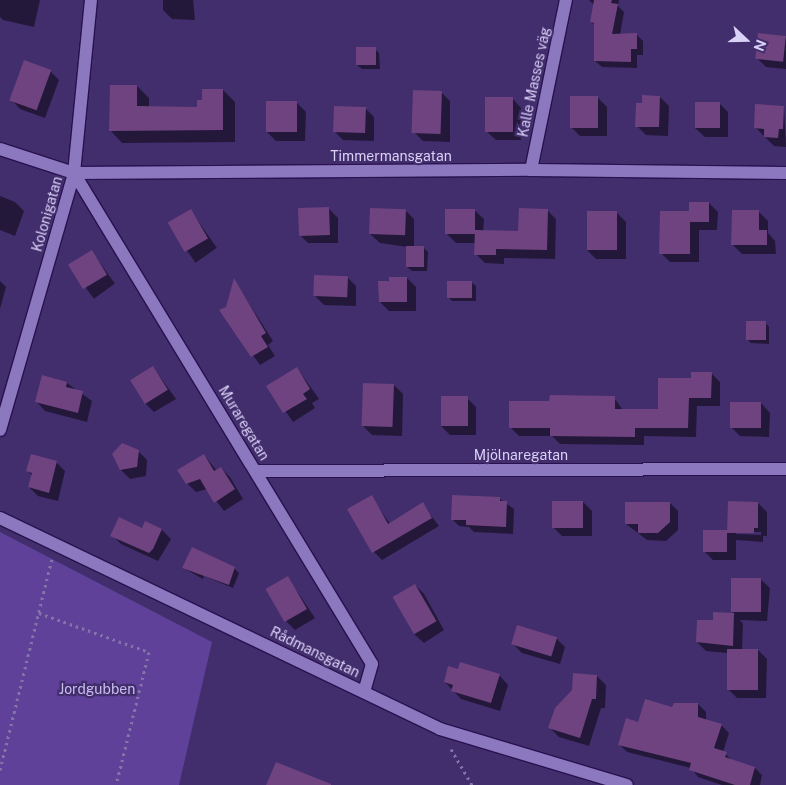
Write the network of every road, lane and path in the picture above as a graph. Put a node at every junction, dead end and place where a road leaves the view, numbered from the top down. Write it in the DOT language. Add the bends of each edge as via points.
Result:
graph roads {
  1 [pos="91,0"];
  2 [pos="566,0"];
  3 [pos="0,149"];
  4 [pos="531,170"];
  5 [pos="74,173"];
  6 [pos="786,173"];
  7 [pos="0,430"];
  8 [pos="786,469"];
  9 [pos="256,471"];
  10 [pos="0,518"];
  11 [pos="55,546"];
  12 [pos="39,614"];
  13 [pos="364,692"];
  14 [pos="440,729"];
  15 [pos="0,770"];
  16 [pos="116,785"];
  17 [pos="472,785"];
  18 [pos="628,785"];
  1 -- 5 [label="street, Kolonigatan"];
  2 -- 4 [label="street, Kalle Masses väg"];
  3 -- 5 [label="street, Timmermansgatan"];
  4 -- 5 [label="street, Timmermansgatan"];
  4 -- 6 [label="street, Timmermansgatan"];
  5 -- 7 [label="street, Kolonigatan"];
  5 -- 9 [label="street, Muraregatan"];
  8 -- 9 [label="street, Mjölnaregatan"];
  9 -- 13 [label="street, Muraregatan" via="372,664"];
  10 -- 11 [label="street, Rådmansgatan"];
  11 -- 12 [label="path"];
  11 -- 13 [label="street, Rådmansgatan"];
  12 -- 15 [label="path"];
  12 -- 16 [label="path" via="149,652"];
  13 -- 14 [label="street, Rådmansgatan"];
  14 -- 17 [label="path"];
  14 -- 18 [label="street, Rådmansgatan"];
}
